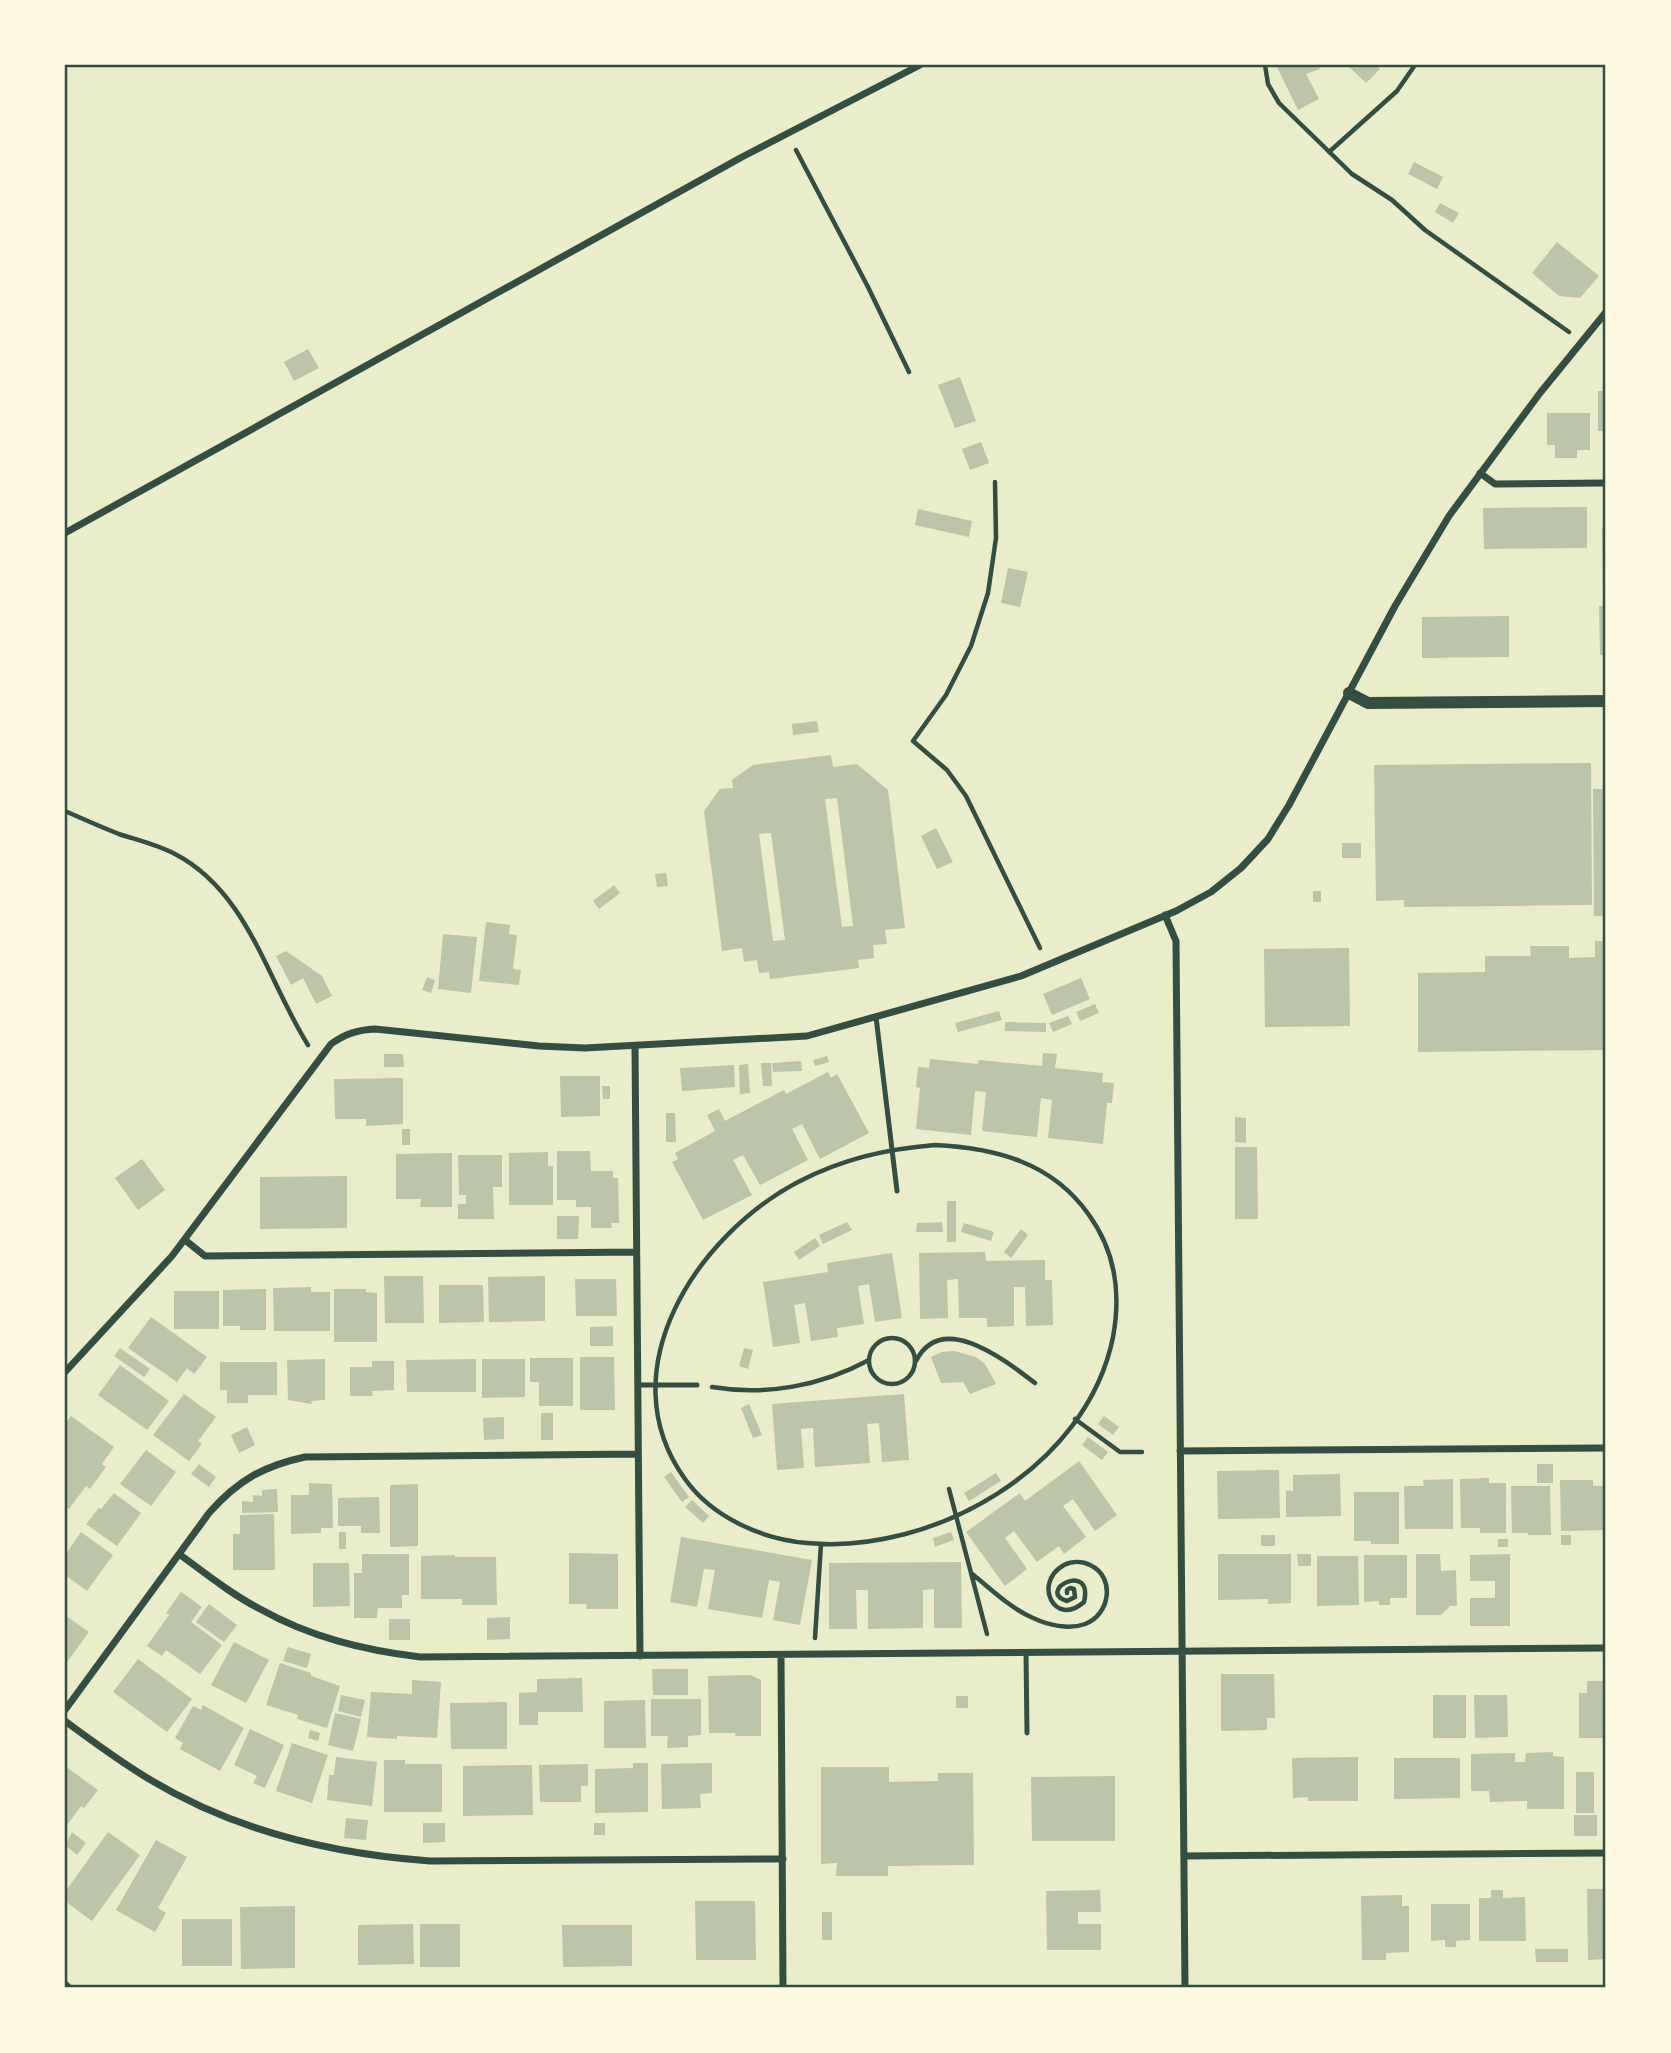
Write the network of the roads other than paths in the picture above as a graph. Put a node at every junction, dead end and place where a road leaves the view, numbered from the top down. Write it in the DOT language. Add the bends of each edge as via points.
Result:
graph roads {
  1 [pos="920,65"];
  2 [pos="1606,312"];
  3 [pos="1480,474"];
  4 [pos="1606,483"];
  5 [pos="65,533"];
  6 [pos="1349,693"];
  7 [pos="1606,701"];
  8 [pos="1166,915"];
  9 [pos="876,1017"];
  10 [pos="635,1046"];
  11 [pos="897,1191"];
  12 [pos="185,1240"];
  13 [pos="636,1252"];
  14 [pos="65,1372"];
  15 [pos="638,1385"];
  16 [pos="697,1385"];
  17 [pos="1606,1448"];
  18 [pos="1180,1451"];
  19 [pos="638,1454"];
  20 [pos="179,1554"];
  21 [pos="1606,1648"];
  22 [pos="1182,1652"];
  23 [pos="1026,1653"];
  24 [pos="781,1655"];
  25 [pos="640,1656"];
  26 [pos="65,1710"];
  27 [pos="65,1721"];
  28 [pos="1027,1733"];
  29 [pos="1606,1853"];
  30 [pos="1184,1856"];
  31 [pos="783,1859"];
  32 [pos="65,1984"];
  33 [pos="69,1988"];
  34 [pos="783,1988"];
  35 [pos="1185,1988"];
  1 -- 5 [label="street" via="730,164"];
  2 -- 3 [label="street"];
  3 -- 4 [label="street" via="1495,484"];
  3 -- 6 [label="street" via="1430,546"];
  6 -- 7 [label="street" via="1368,703"];
  6 -- 8 [label="street" via="1268,839 1211,892"];
  8 -- 9 [label="street" via="1021,976"];
  8 -- 18 [label="street" via="1176,941"];
  9 -- 10 [label="street" via="807,1036"];
  9 -- 11 [label="lane"];
  10 -- 12 [label="street" via="539,1046 375,1029 343,1035 331,1044"];
  10 -- 13 [label="street"];
  12 -- 13 [label="street" via="205,1256"];
  12 -- 14 [label="street"];
  13 -- 15 [label="street"];
  15 -- 16 [label="lane"];
  15 -- 19 [label="street"];
  17 -- 18 [label="street"];
  18 -- 22 [label="street"];
  19 -- 20 [label="street" via="305,1457 282,1462 261,1470 224,1496"];
  19 -- 25 [label="street"];
  20 -- 25 [label="street" via="287,1623 377,1651 462,1658"];
  20 -- 26 [label="street"];
  21 -- 22 [label="street"];
  22 -- 23 [label="street"];
  22 -- 30 [label="street"];
  23 -- 24 [label="street"];
  23 -- 28 [label="lane"];
  24 -- 25 [label="street"];
  24 -- 31 [label="street"];
  27 -- 31 [label="street" via="186,1799 264,1832 346,1852 451,1861"];
  29 -- 30 [label="street"];
  30 -- 35 [label="street"];
  31 -- 34 [label="street"];
  32 -- 33 [label="street"];
}
